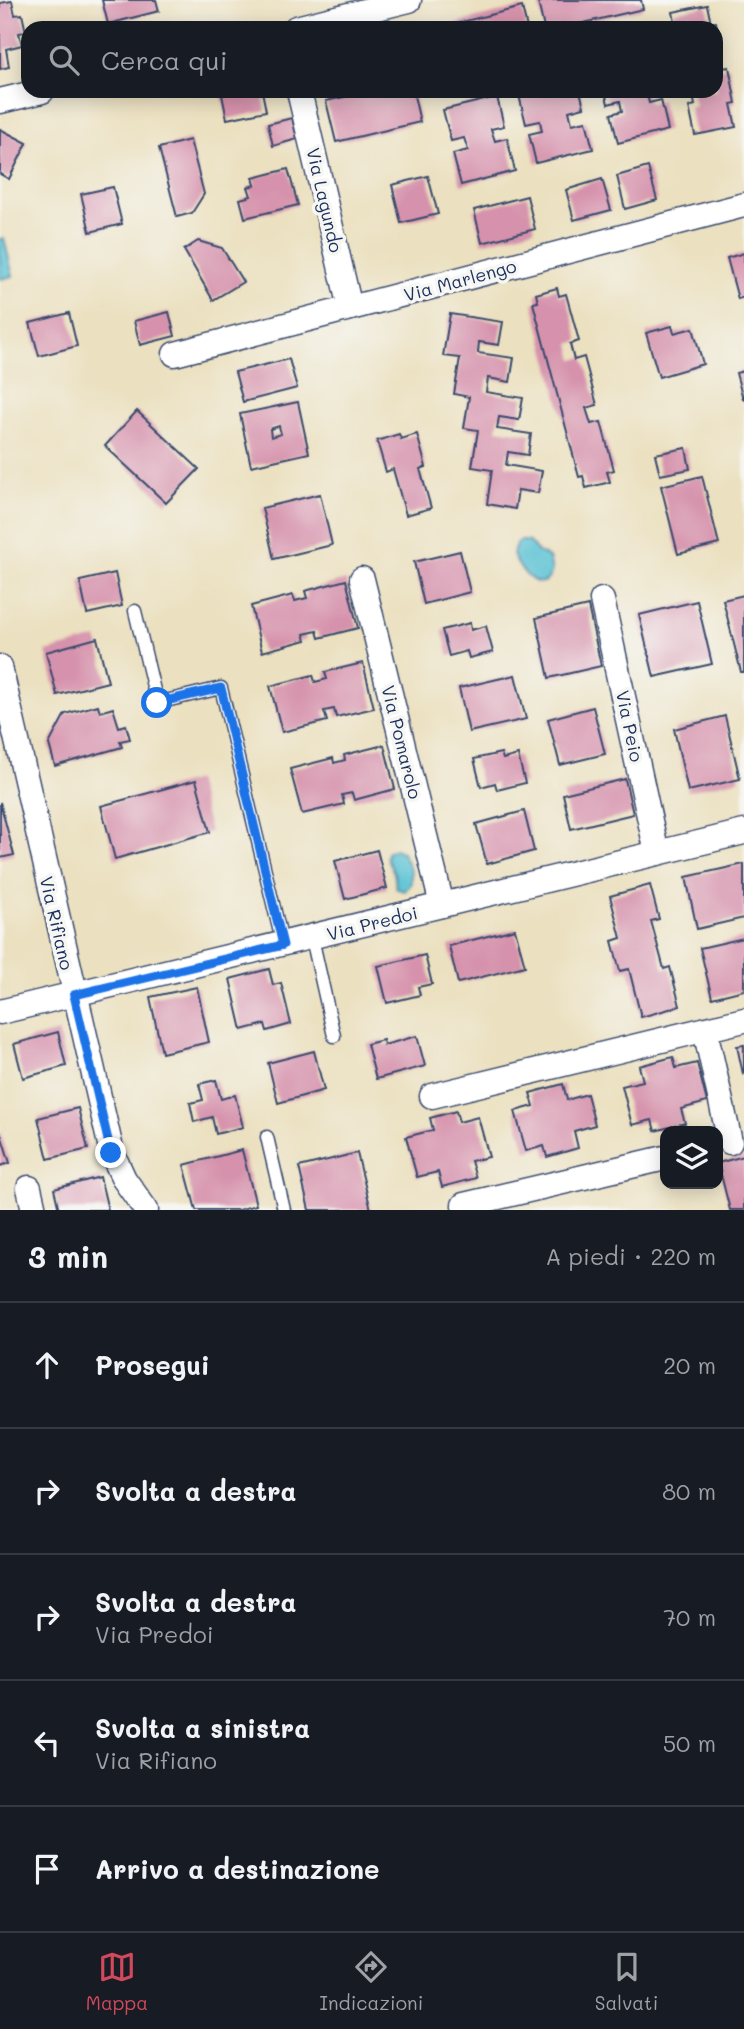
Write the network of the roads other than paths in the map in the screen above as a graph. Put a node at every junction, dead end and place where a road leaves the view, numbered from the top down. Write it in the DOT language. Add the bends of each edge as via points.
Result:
graph roads {
  1 [pos="409,0"];
  2 [pos="324,21"];
  3 [pos="21,96"];
  4 [pos="301,98"];
  5 [pos="0,102"];
  6 [pos="744,205"];
  7 [pos="350,308"];
  8 [pos="175,354"];
  9 [pos="362,579"];
  10 [pos="602,600"];
  11 [pos="135,611"];
  12 [pos="0,667"];
  13 [pos="744,832"];
  14 [pos="657,853"];
  15 [pos="442,905"];
  16 [pos="312,938"];
  17 [pos="283,945"];
  18 [pos="74,995"];
  19 [pos="0,1012"];
  20 [pos="744,1020"];
  21 [pos="705,1030"];
  22 [pos="334,1036"];
  23 [pos="432,1096"];
  24 [pos="267,1137"];
  25 [pos="731,1142"];
  26 [pos="660,1159"];
  27 [pos="464,1206"];
  28 [pos="146,1210"];
  29 [pos="284,1210"];
  1 -- 2 [label="street"];
  3 -- 5 [label="street"];
  4 -- 7 [label="street, Via Lagundo"];
  6 -- 7 [label="street, Via Marlengo"];
  7 -- 8 [label="street, Via Marlengo"];
  9 -- 15 [label="street, Via Pomarolo"];
  10 -- 14 [label="street, Via Peio"];
  11 -- 17 [label="lane" via="157,703 221,688"];
  12 -- 18 [label="street, Via Rifiano"];
  13 -- 14 [label="street, Via Predoi"];
  14 -- 15 [label="street, Via Predoi"];
  15 -- 16 [label="street, Via Predoi"];
  16 -- 17 [label="street, Via Predoi"];
  16 -- 22 [label="lane"];
  17 -- 18 [label="street, Via Predoi"];
  18 -- 19 [label="street, Via Predoi"];
  18 -- 28 [label="street, Via Rifiano" via="111,1153"];
  20 -- 21 [label="street"];
  21 -- 23 [label="street"];
  21 -- 25 [label="street"];
  24 -- 29 [label="lane"];
  26 -- 27 [label="street"];
}
